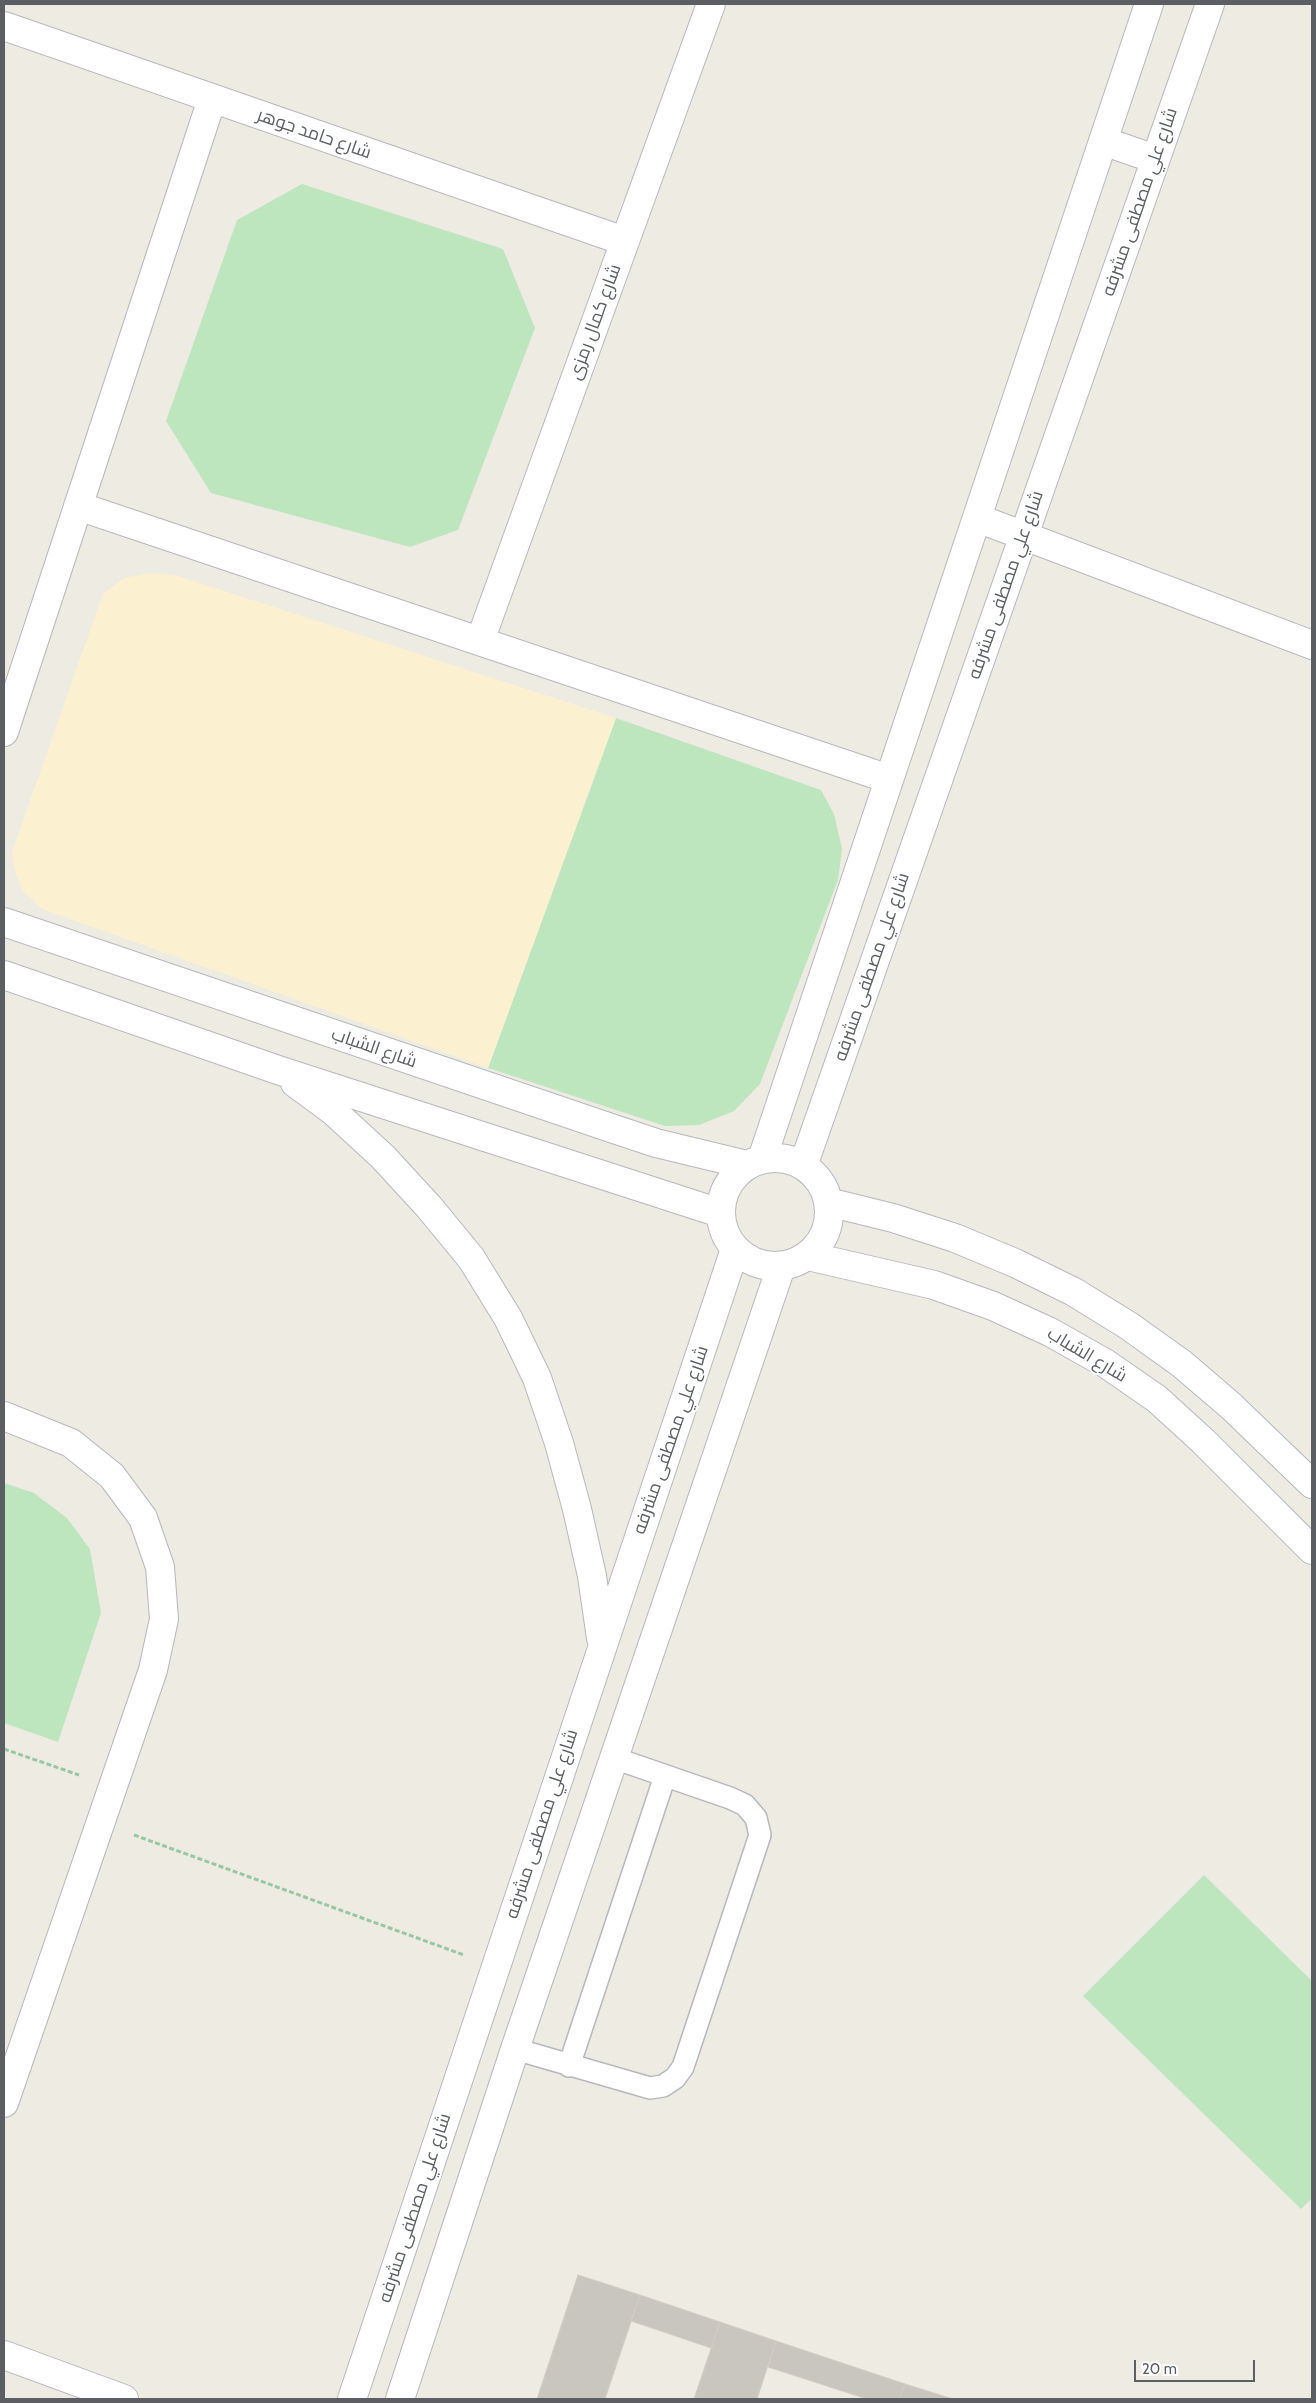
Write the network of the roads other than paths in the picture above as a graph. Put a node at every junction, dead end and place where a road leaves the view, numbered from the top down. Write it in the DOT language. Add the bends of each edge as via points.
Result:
graph roads {
  1 [pos="711,4"];
  2 [pos="1149,4"];
  3 [pos="1210,4"];
  4 [pos="4,26"];
  5 [pos="212,98"];
  6 [pos="1103,141"];
  7 [pos="1155,159"];
  8 [pos="624,242"];
  9 [pos="78,506"];
  10 [pos="977,518"];
  11 [pos="1024,536"];
  12 [pos="480,641"];
  13 [pos="1312,645"];
  14 [pos="4,732"];
  15 [pos="889,779"];
  16 [pos="4,922"];
  17 [pos="4,975"];
  18 [pos="278,1070"];
  19 [pos="755,1162"];
  20 [pos="803,1166"];
  21 [pos="828,1202"];
  22 [pos="720,1213"];
  23 [pos="735,1249"];
  24 [pos="808,1256"];
  25 [pos="781,1267"];
  26 [pos="4,1416"];
  27 [pos="1312,1484"];
  28 [pos="1312,1550"];
  29 [pos="602,1643"];
  30 [pos="614,1758"];
  31 [pos="665,1776"];
  32 [pos="515,2050"];
  33 [pos="569,2066"];
  34 [pos="4,2103"];
  35 [pos="4,2354"];
  36 [pos="124,2399"];
  37 [pos="352,2399"];
  38 [pos="400,2399"];
  1 -- 8 [label="street, شارع كمال رمزى"];
  2 -- 6 [label="street"];
  3 -- 7 [label="street, شارع علي مصطفى مشرفه"];
  4 -- 5 [label="street, شارع حامد جوهر"];
  5 -- 8 [label="street, شارع حامد جوهر"];
  5 -- 9 [label="street"];
  6 -- 7 [label="street"];
  6 -- 10 [label="street"];
  7 -- 11 [label="street, شارع علي مصطفى مشرفه"];
  8 -- 12 [label="street, شارع كمال رمزى"];
  9 -- 12 [label="street"];
  9 -- 14 [label="street"];
  10 -- 11 [label="street"];
  10 -- 15 [label="street"];
  11 -- 13 [label="street"];
  11 -- 20 [label="street, شارع علي مصطفى مشرفه"];
  12 -- 15 [label="street"];
  15 -- 19 [label="street"];
  16 -- 19 [label="street, شارع الشباب" via="611,1128 665,1145"];
  17 -- 18 [label="street"];
  18 -- 22 [label="street"];
  18 -- 29 [label="street" via="333,1111 396,1171 471,1258 508,1318 537,1378 560,1443 590,1566"];
  19 -- 20 [label="street" via="776,1158"];
  19 -- 22 [label="street" via="736,1174 727,1186"];
  20 -- 21 [label="street" via="824,1187"];
  21 -- 24 [label="street" via="830,1217 826,1232"];
  21 -- 27 [label="street" via="894,1218 955,1238 1016,1262 1074,1292 1182,1364"];
  22 -- 23 [label="street" via="726,1238"];
  23 -- 25 [label="street" via="756,1264"];
  23 -- 29 [label="street, شارع علي مصطفى مشرفه"];
  24 -- 25 [label="street"];
  24 -- 28 [label="street, شارع الشباب" via="934,1285 993,1306 1050,1332 1097,1359 1157,1400 1203,1441"];
  25 -- 30 [label="street"];
  26 -- 34 [label="street" via="71,1443 112,1476 142,1518 160,1567 164,1619 155,1661"];
  29 -- 37 [label="street, شارع علي مصطفى مشرفه"];
  30 -- 31 [label="lane"];
  30 -- 32 [label="street"];
  31 -- 33 [label="lane"];
  31 -- 33 [label="lane" via="745,1805 756,1818 760,1835 756,1851 683,2067 675,2078 663,2086 650,2088"];
  32 -- 33 [label="lane"];
  32 -- 38 [label="street"];
  35 -- 36 [label="street"];
}
